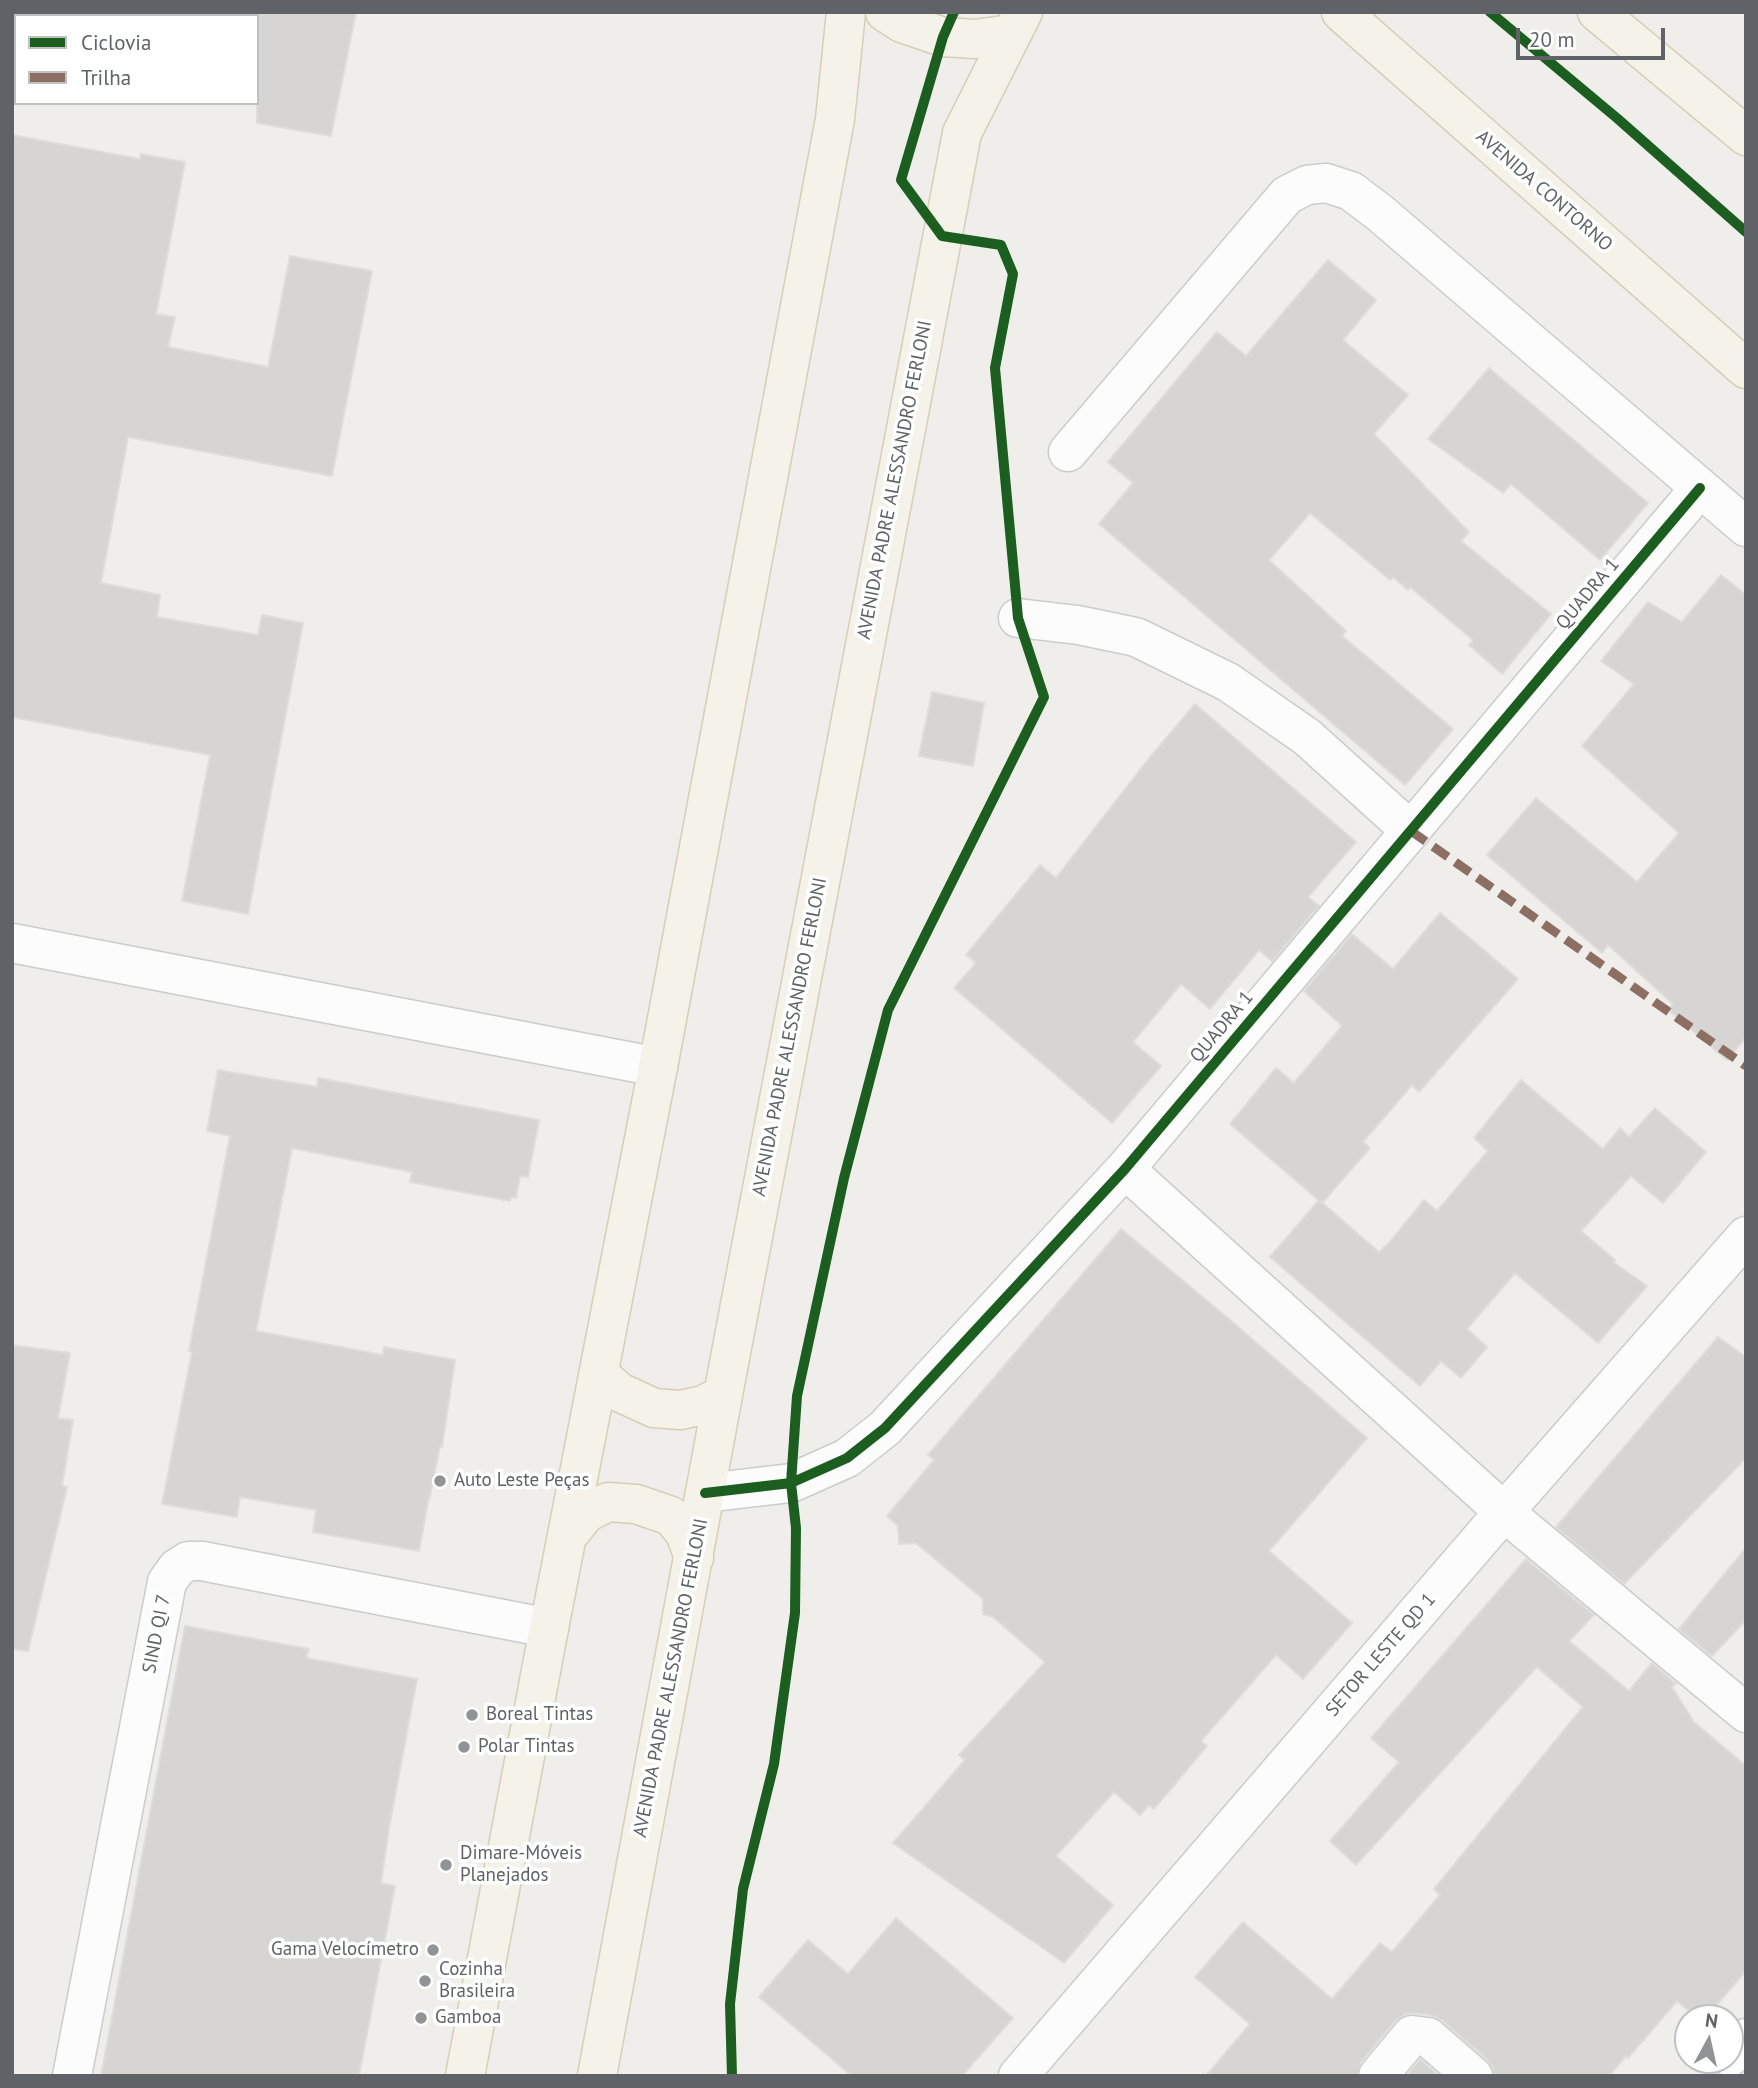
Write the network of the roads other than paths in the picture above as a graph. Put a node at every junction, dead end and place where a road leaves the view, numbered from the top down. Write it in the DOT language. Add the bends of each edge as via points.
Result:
graph roads {
  1 [pos="846,12"];
  2 [pos="885,12"];
  3 [pos="1341,12"];
  4 [pos="1597,12"];
  5 [pos="1017,23"];
  6 [pos="1746,136"];
  7 [pos="1746,369"];
  8 [pos="1068,452"];
  9 [pos="1700,488"];
  10 [pos="1746,527"];
  11 [pos="1018,618"];
  12 [pos="1411,831"];
  13 [pos="12,943"];
  14 [pos="658,1067"];
  15 [pos="1125,1169"];
  16 [pos="1746,1236"];
  17 [pos="600,1375"];
  18 [pos="723,1395"];
  19 [pos="705,1493"];
  20 [pos="1504,1513"];
  21 [pos="569,1534"];
  22 [pos="694,1558"];
  23 [pos="549,1628"];
  24 [pos="1746,1713"];
  25 [pos="600,2072"];
  26 [pos="72,2076"];
  27 [pos="466,2076"];
  28 [pos="1018,2076"];
  29 [pos="1378,2076"];
  30 [pos="1473,2076"];
  1 -- 14 [label="main road" via="835,119"];
  2 -- 5 [label="main road" via="943,37 975,38"];
  3 -- 7 [label="main road, AVENIDA CONTORNO"];
  4 -- 6 [label="main road"];
  5 -- 18 [label="main road, AVENIDA PADRE ALESSANDRO FERLONI" via="962,133"];
  8 -- 9 [label="street" via="1287,195 1307,185 1326,183 1351,191 1380,213"];
  9 -- 10 [label="street"];
  9 -- 12 [label="street, QUADRA 1"];
  11 -- 12 [label="street" via="1136,637 1228,682 1307,737"];
  12 -- 15 [label="street, QUADRA 1"];
  13 -- 14 [label="street"];
  14 -- 17 [label="main road"];
  15 -- 19 [label="street, QUADRA 1" via="884,1428 847,1458 791,1483"];
  15 -- 20 [label="street"];
  16 -- 20 [label="street, SETOR LESTE QD 1"];
  17 -- 18 [label="main road" via="619,1392 654,1408 681,1410"];
  17 -- 21 [label="main road"];
  18 -- 19 [label="main road, AVENIDA PADRE ALESSANDRO FERLONI"];
  19 -- 22 [label="main road, AVENIDA PADRE ALESSANDRO FERLONI"];
  20 -- 24 [label="street"];
  20 -- 28 [label="street, SETOR LESTE QD 1"];
  21 -- 22 [label="main road" via="586,1513 608,1502 636,1504 671,1516 685,1533"];
  21 -- 23 [label="main road"];
  22 -- 25 [label="main road, AVENIDA PADRE ALESSANDRO FERLONI"];
  23 -- 26 [label="street, SIND QI 7" via="202,1561 188,1561 177,1568 167,1582"];
  23 -- 27 [label="main road"];
  29 -- 30 [label="street" via="1412,2035 1428,2037"];
}
